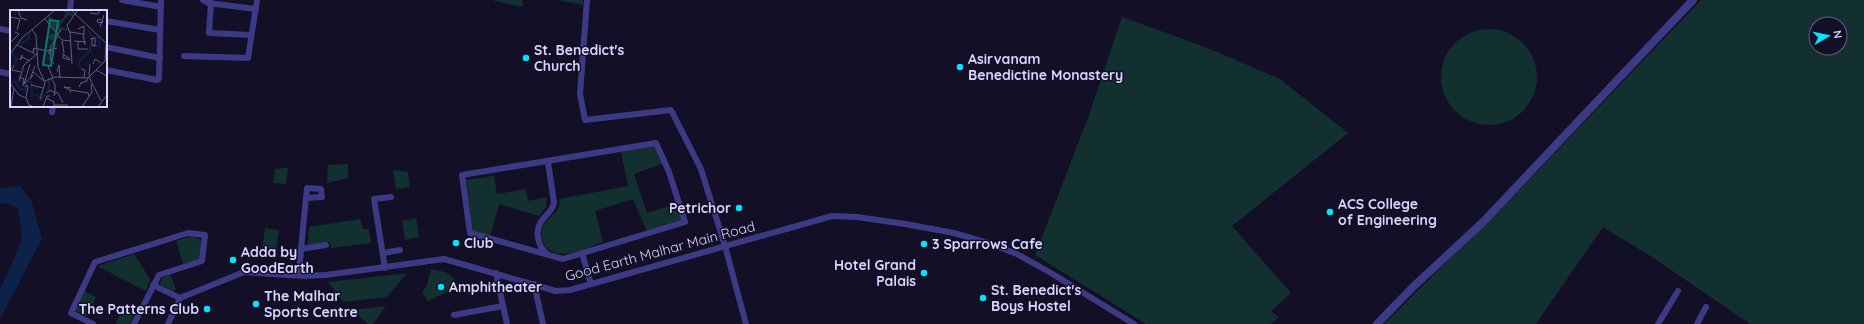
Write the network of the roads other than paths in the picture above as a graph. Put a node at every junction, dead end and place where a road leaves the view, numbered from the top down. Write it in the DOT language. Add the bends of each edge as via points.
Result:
graph roads {
  1 [pos="71,0"];
  2 [pos="122,0"];
  3 [pos="161,0"];
  4 [pos="203,0"];
  5 [pos="257,0"];
  6 [pos="587,0"];
  7 [pos="1693,0"];
  8 [pos="211,3"];
  9 [pos="161,7"];
  10 [pos="256,9"];
  11 [pos="70,10"];
  12 [pos="107,21"];
  13 [pos="0,29"];
  14 [pos="160,30"];
  15 [pos="10,31"];
  16 [pos="251,35"];
  17 [pos="107,47"];
  18 [pos="184,56"];
  19 [pos="160,58"];
  20 [pos="107,70"];
  21 [pos="0,72"];
  22 [pos="10,74"];
  23 [pos="548,162"];
  24 [pos="391,197"];
  25 [pos="306,198"];
  26 [pos="326,245"];
  27 [pos="725,246"];
  28 [pos="301,249"];
  29 [pos="400,250"];
  30 [pos="383,253"];
  31 [pos="582,253"];
  32 [pos="549,255"];
  33 [pos="385,268"];
  34 [pos="496,273"];
  35 [pos="299,275"];
  36 [pos="534,284"];
  37 [pos="591,284"];
  38 [pos="153,285"];
  39 [pos="1678,291"];
  40 [pos="180,298"];
  41 [pos="503,306"];
  42 [pos="1706,307"];
  43 [pos="454,315"];
  44 [pos="93,324"];
  45 [pos="134,324"];
  46 [pos="168,324"];
  47 [pos="507,324"];
  48 [pos="543,324"];
  49 [pos="746,324"];
  50 [pos="1134,324"];
  51 [pos="1377,324"];
  52 [pos="1658,324"];
  53 [pos="1697,324"];
  1 -- 11 [label="street"];
  2 -- 9 [label="street"];
  3 -- 9 [label="street"];
  4 -- 8 [label="street"];
  5 -- 10 [label="street"];
  6 -- 27 [label="street" via="580,94 585,120 671,110 701,169"];
  7 -- 51 [label="street" via="1483,222"];
  8 -- 10 [label="street"];
  8 -- 16 [label="street" via="209,33"];
  9 -- 14 [label="street"];
  10 -- 16 [label="street"];
  12 -- 14 [label="street"];
  13 -- 15 [label="street"];
  14 -- 19 [label="street"];
  16 -- 18 [label="street" via="247,59"];
  17 -- 19 [label="street"];
  19 -- 20 [label="street" via="161,74 157,80"];
  21 -- 22 [label="street"];
  23 -- 31 [label="street" via="656,144 669,172 685,222"];
  23 -- 32 [label="street" via="554,203 541,222 538,237 542,249"];
  23 -- 32 [label="street" via="462,175 470,233"];
  24 -- 30 [label="street" via="374,199"];
  25 -- 28 [label="street"];
  26 -- 28 [label="street"];
  27 -- 37 [label="street, Good Earth Malhar Main Road"];
  27 -- 49 [label="street"];
  27 -- 50 [label="street, Good Earth Malhar Main Road" via="832,216 857,217 954,233 1017,254"];
  28 -- 35 [label="street"];
  29 -- 30 [label="street"];
  30 -- 33 [label="street"];
  31 -- 32 [label="street" via="563,259"];
  31 -- 37 [label="street"];
  33 -- 34 [label="street, Good Earth Malhar Main Road" via="444,259"];
  33 -- 35 [label="street, Good Earth Malhar Main Road" via="326,275"];
  34 -- 36 [label="street, Good Earth Malhar Main Road"];
  34 -- 41 [label="street"];
  35 -- 40 [label="street, Good Earth Malhar Main Road" via="244,272"];
  36 -- 37 [label="street, Good Earth Malhar Main Road" via="556,291"];
  36 -- 48 [label="street"];
  38 -- 40 [label="street"];
  38 -- 44 [label="street" via="159,275 202,261 205,235 188,233 95,262 71,313"];
  38 -- 45 [label="street"];
  39 -- 52 [label="street"];
  40 -- 46 [label="street"];
  41 -- 43 [label="street"];
  41 -- 47 [label="street"];
  42 -- 53 [label="street"];
}
